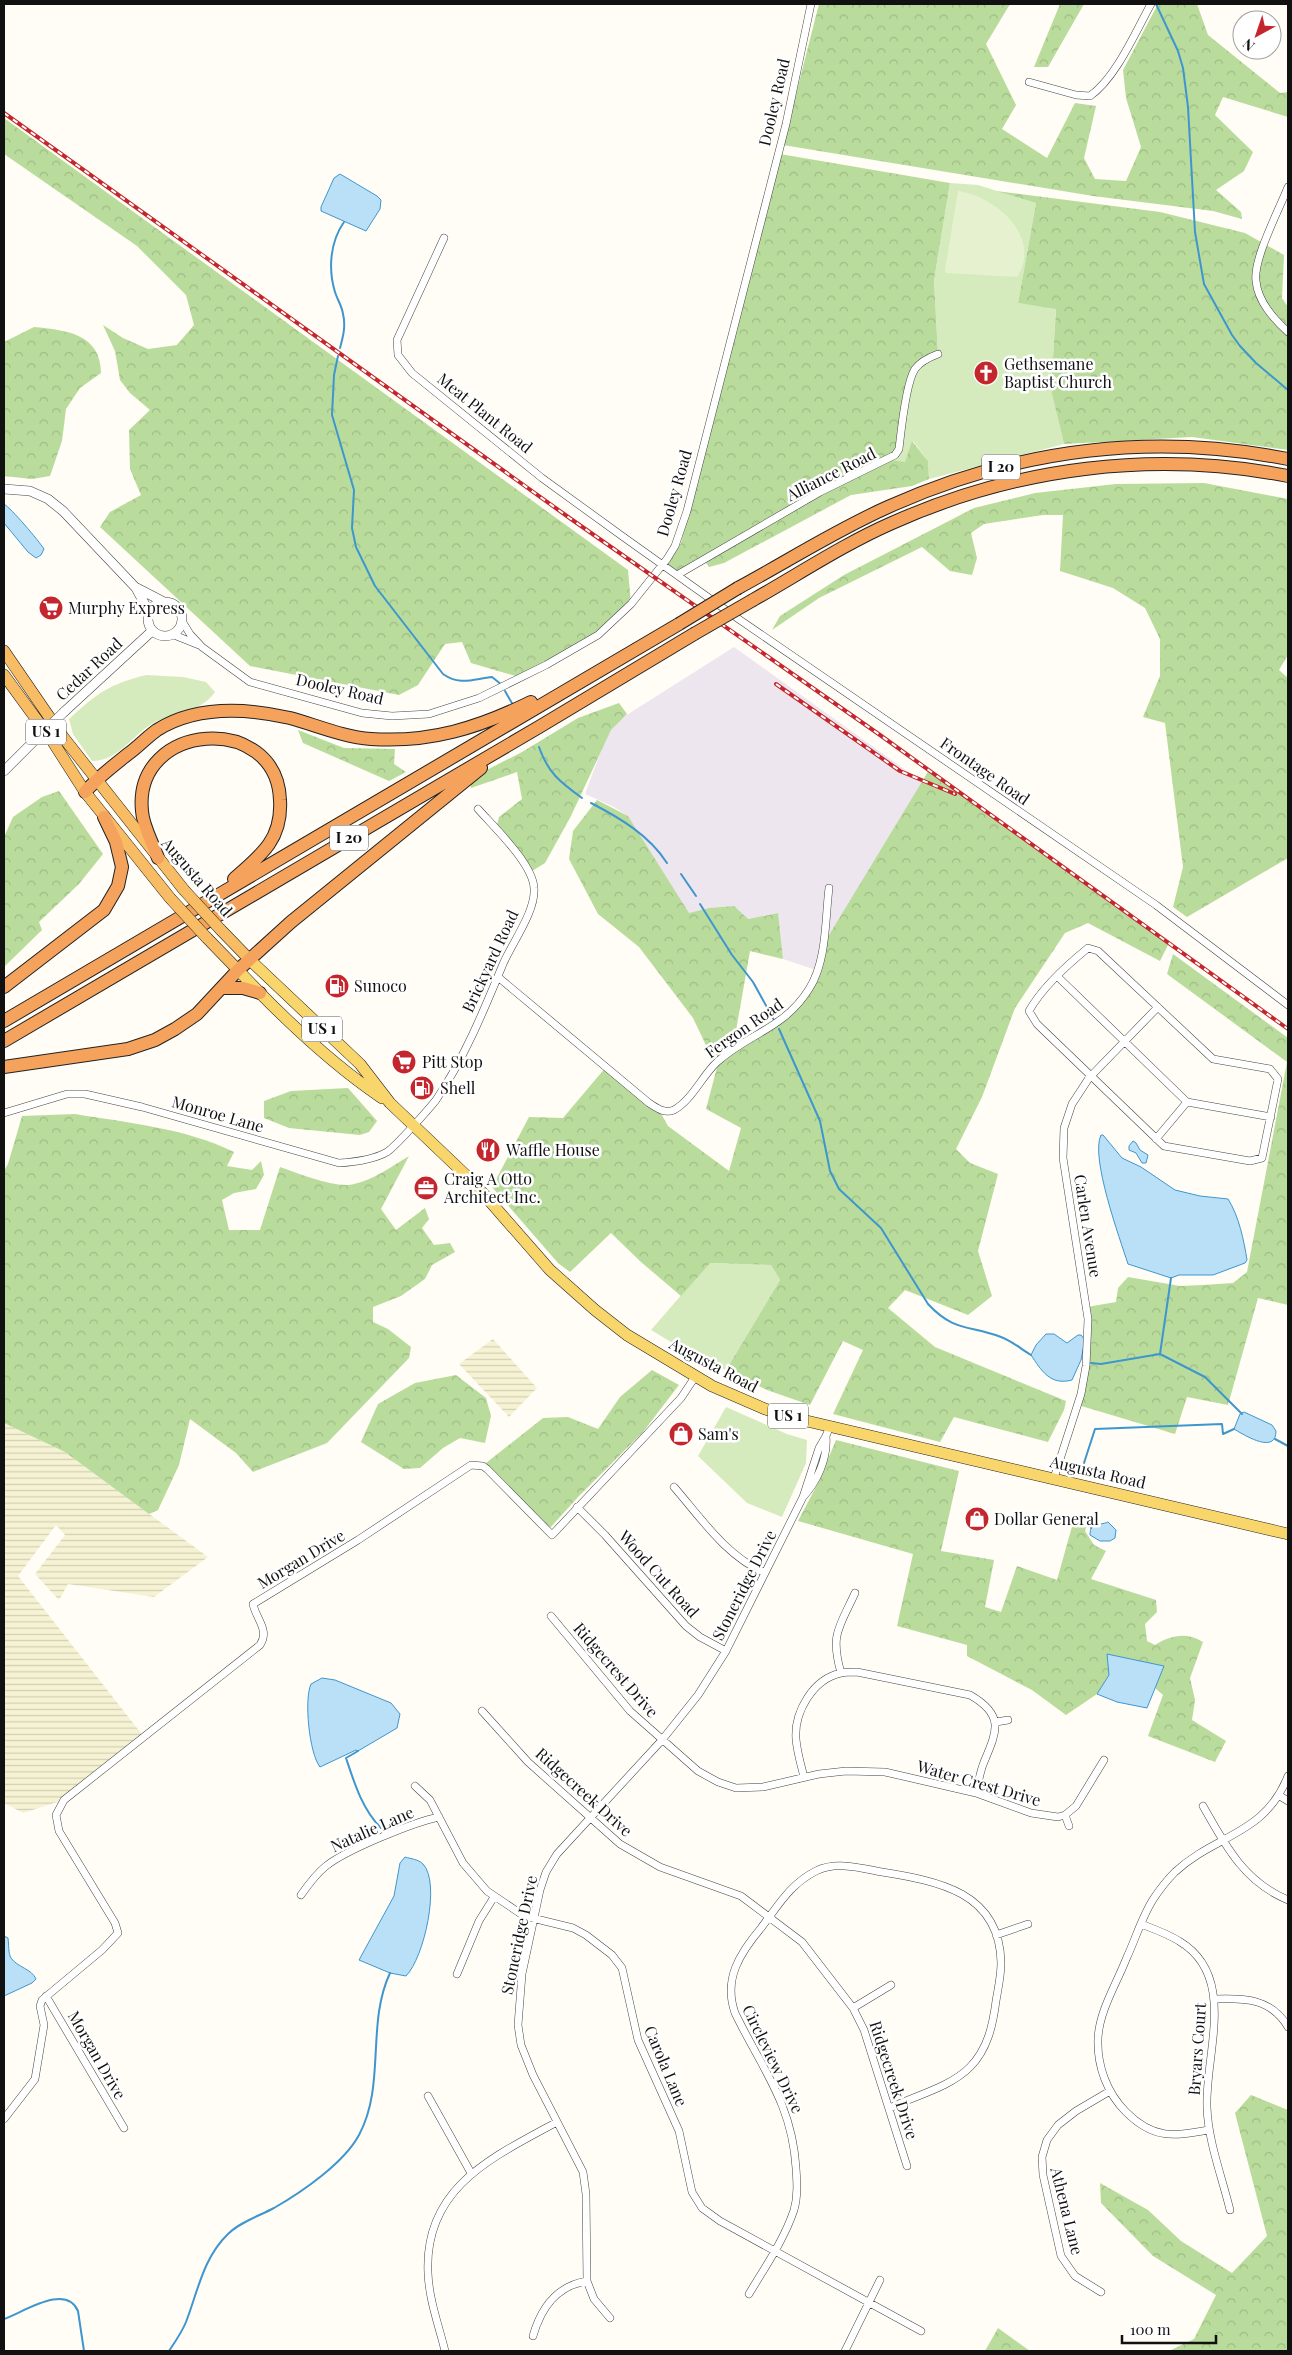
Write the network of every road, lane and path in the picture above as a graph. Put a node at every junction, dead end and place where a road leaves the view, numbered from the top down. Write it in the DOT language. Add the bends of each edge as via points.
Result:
graph roads {
  1 [pos="812,4"];
  2 [pos="1151,4"];
  3 [pos="1029,82"];
  4 [pos="1288,187"];
  5 [pos="444,238"];
  6 [pos="1288,332"];
  7 [pos="938,354"];
  8 [pos="1288,458"];
  9 [pos="1288,476"];
  10 [pos="4,489"];
  11 [pos="663,564"];
  12 [pos="677,575"];
  13 [pos="136,588"];
  14 [pos="164,602"];
  15 [pos="149,612"];
  16 [pos="182,621"];
  17 [pos="152,631"];
  18 [pos="174,634"];
  19 [pos="202,646"];
  20 [pos="4,651"];
  21 [pos="611,662"];
  22 [pos="4,675"];
  23 [pos="518,739"];
  24 [pos="4,771"];
  25 [pos="95,780"];
  26 [pos="85,792"];
  27 [pos="478,809"];
  28 [pos="104,817"];
  29 [pos="158,858"];
  30 [pos="829,888"];
  31 [pos="214,896"];
  32 [pos="250,960"];
  33 [pos="238,970"];
  34 [pos="498,977"];
  35 [pos="1058,977"];
  36 [pos="4,987"];
  37 [pos="222,988"];
  38 [pos="260,994"];
  39 [pos="1288,1005"];
  40 [pos="1158,1007"];
  41 [pos="4,1021"];
  42 [pos="1125,1040"];
  43 [pos="4,1041"];
  44 [pos="4,1067"];
  45 [pos="1091,1075"];
  46 [pos="1187,1102"];
  47 [pos="390,1103"];
  48 [pos="4,1113"];
  49 [pos="1271,1117"];
  50 [pos="413,1124"];
  51 [pos="1156,1139"];
  52 [pos="695,1377"];
  53 [pos="828,1431"];
  54 [pos="1054,1478"];
  55 [pos="674,1487"];
  56 [pos="577,1507"];
  57 [pos="1288,1534"];
  58 [pos="765,1573"];
  59 [pos="855,1593"];
  60 [pos="551,1616"];
  61 [pos="726,1651"];
  62 [pos="841,1673"];
  63 [pos="482,1712"];
  64 [pos="1008,1720"];
  65 [pos="996,1722"];
  66 [pos="662,1740"];
  67 [pos="1104,1760"];
  68 [pos="1288,1776"];
  69 [pos="804,1777"];
  70 [pos="415,1786"];
  71 [pos="976,1793"];
  72 [pos="1280,1796"];
  73 [pos="1288,1801"];
  74 [pos="1203,1806"];
  75 [pos="1065,1815"];
  76 [pos="439,1817"];
  77 [pos="591,1819"];
  78 [pos="1069,1826"];
  79 [pos="1223,1840"];
  80 [pos="300,1895"];
  81 [pos="494,1897"];
  82 [pos="1288,1900"];
  83 [pos="770,1917"];
  84 [pos="533,1919"];
  85 [pos="1028,1924"];
  86 [pos="1141,1924"];
  87 [pos="996,1935"];
  88 [pos="457,1974"];
  89 [pos="891,1985"];
  90 [pos="46,1996"];
  91 [pos="1214,1999"];
  92 [pos="854,2008"];
  93 [pos="1288,2027"];
  94 [pos="1110,2091"];
  95 [pos="428,2096"];
  96 [pos="890,2108"];
  97 [pos="4,2119"];
  98 [pos="557,2122"];
  99 [pos="124,2128"];
  100 [pos="1210,2130"];
  101 [pos="908,2166"];
  102 [pos="471,2173"];
  103 [pos="1230,2210"];
  104 [pos="774,2251"];
  105 [pos="880,2280"];
  106 [pos="587,2282"];
  107 [pos="1101,2292"];
  108 [pos="749,2294"];
  109 [pos="870,2303"];
  110 [pos="610,2318"];
  111 [pos="921,2331"];
  112 [pos="533,2336"];
  113 [pos="445,2351"];
  114 [pos="845,2351"];
  1 -- 11 [label="street, Dooley Road" via="786,124 687,511 675,546"];
  2 -- 3 [label="street" via="1110,74 1090,96"];
  4 -- 6 [label="street" via="1264,247 1256,279 1266,308"];
  5 -- 11 [label="street, Meat Plant Road" via="399,333 397,348 402,362 542,478"];
  7 -- 12 [label="street, Alliance Road" via="918,364 914,370 895,455 820,492"];
  8 -- 21 [label="highway, I 20, bridge" via="1228,449 1135,446 1020,462 962,478 887,507"];
  9 -- 23 [label="highway, I 20, bridge" via="1234,467 1158,463 1077,469 1014,481 954,498 864,536"];
  10 -- 13 [label="street" via="30,491 48,499"];
  11 -- 12 [label="street, Frontage Road"];
  11 -- 19 [label="street, Dooley Road" via="631,604 592,639 479,698 429,714 377,715 250,682"];
  12 -- 39 [label="street, Frontage Road" via="1156,905"];
  13 -- 14 [label="street"];
  13 -- 15 [label="street"];
  14 -- 15 [label="street" via="155,604"];
  14 -- 16 [label="street" via="176,606"];
  15 -- 17 [label="street" via="147,620"];
  16 -- 18 [label="street"];
  16 -- 19 [label="street, Dooley Road"];
  17 -- 18 [label="street" via="162,637"];
  17 -- 24 [label="street, Cedar Road, bridge"];
  18 -- 19 [label="street, Dooley Road"];
  20 -- 25 [label="highway, Augusta Road / US 1"];
  21 -- 25 [label="highway" via="481,724 416,740 364,738 247,710 192,716 158,730"];
  21 -- 31 [label="highway, I 20"];
  22 -- 26 [label="highway, Augusta Road / US 1"];
  23 -- 32 [label="highway" via="291,922"];
  23 -- 43 [label="highway, I 20"];
  25 -- 26 [label="highway"];
  25 -- 29 [label="highway, Augusta Road / US 1"];
  26 -- 28 [label="highway, Augusta Road / US 1"];
  27 -- 34 [label="street, Brickyard Road" via="519,857 534,888 525,921"];
  28 -- 33 [label="highway, Augusta Road / US 1, bridge" via="170,898"];
  28 -- 36 [label="highway" via="116,842 122,867 118,886 104,910"];
  29 -- 31 [label="highway" via="142,812 144,787 158,761 176,746 202,738 223,738 250,749 267,763 275,778 280,791 279,822 262,851"];
  29 -- 32 [label="highway, Augusta Road / US 1, bridge"];
  30 -- 34 [label="street, Fergon Road" via="823,945 809,989 787,1016 719,1060 689,1096 670,1111 659,1110 649,1103"];
  31 -- 41 [label="highway, I 20"];
  32 -- 33 [label="highway"];
  32 -- 47 [label="main road, Augusta Road / US 1" via="360,1064"];
  33 -- 37 [label="highway"];
  33 -- 38 [label="main road, Augusta Road / US 1"];
  34 -- 50 [label="street, Brickyard Road" via="435,1102"];
  35 -- 40 [label="street" via="1088,948 1098,951"];
  35 -- 42 [label="street"];
  35 -- 45 [label="street" via="1029,1011 1037,1024"];
  37 -- 38 [label="highway" via="243,988"];
  37 -- 44 [label="highway" via="197,1014 155,1040 110,1052"];
  38 -- 47 [label="main road, Augusta Road / US 1" via="356,1080"];
  40 -- 42 [label="street, Carlen Avenue"];
  40 -- 49 [label="street" via="1213,1058 1270,1069 1278,1079"];
  42 -- 45 [label="street, Carlen Avenue"];
  42 -- 46 [label="street"];
  45 -- 51 [label="street"];
  45 -- 54 [label="street, Carlen Avenue" via="1072,1104 1064,1128 1063,1158 1088,1319 1081,1394"];
  46 -- 49 [label="street"];
  46 -- 51 [label="street"];
  47 -- 50 [label="main road, Augusta Road / US 1"];
  48 -- 50 [label="street, Monroe Lane" via="67,1094 85,1094 339,1163 387,1152"];
  49 -- 51 [label="street" via="1262,1158 1250,1161 1164,1146"];
  50 -- 52 [label="main road, Augusta Road / US 1" via="473,1182 566,1285 627,1335"];
  52 -- 53 [label="main road, Augusta Road / US 1" via="764,1410"];
  52 -- 56 [label="street, Morgan Drive" via="681,1398"];
  53 -- 54 [label="main road, Augusta Road / US 1"];
  53 -- 58 [label="street, Stoneridge Drive" via="818,1448 803,1498"];
  54 -- 57 [label="main road, Augusta Road / US 1"];
  55 -- 58 [label="street" via="732,1553"];
  56 -- 61 [label="street, Wood Cut Road" via="686,1626 700,1638"];
  56 -- 90 [label="street, Morgan Drive" via="552,1535 487,1469 471,1465 253,1604 264,1630 265,1637 260,1645 68,1796 58,1809 56,1820 61,1837 115,1922 118,1933"];
  58 -- 61 [label="street, Stoneridge Drive"];
  59 -- 62 [label="street" via="835,1640"];
  60 -- 66 [label="street, Ridgecrest Drive" via="630,1711"];
  61 -- 66 [label="street, Stoneridge Drive" via="698,1695"];
  62 -- 65 [label="street" via="880,1675 970,1696 985,1706"];
  62 -- 69 [label="street" via="816,1688 799,1714 796,1738"];
  63 -- 77 [label="street, Ridgecreek Drive" via="528,1762"];
  64 -- 65 [label="street"];
  65 -- 71 [label="street" via="993,1744 982,1767"];
  66 -- 69 [label="street, Water Crest Drive" via="698,1772 730,1786 763,1787"];
  66 -- 77 [label="street, Stoneridge Drive"];
  67 -- 75 [label="street" via="1082,1798"];
  68 -- 72 [label="street"];
  69 -- 71 [label="street, Water Crest Drive" via="846,1771 885,1772"];
  70 -- 76 [label="street, Carola Lane" via="430,1800"];
  71 -- 75 [label="street, Water Crest Drive" via="1039,1815 1052,1818"];
  72 -- 73 [label="street"];
  72 -- 79 [label="street" via="1260,1818"];
  74 -- 79 [label="street"];
  75 -- 78 [label="street"];
  76 -- 80 [label="street, Natalie Lane" via="335,1860 320,1871"];
  76 -- 81 [label="street, Carola Lane" via="463,1863"];
  77 -- 83 [label="street, Ridgecreek Drive" via="644,1860 730,1892"];
  77 -- 84 [label="street, Stoneridge Drive" via="549,1866"];
  79 -- 82 [label="street" via="1249,1876 1268,1891"];
  79 -- 86 [label="street" via="1172,1876 1153,1900"];
  81 -- 84 [label="street, Carola Lane"];
  81 -- 88 [label="street" via="479,1921"];
  83 -- 87 [label="street, Circleview Drive" via="800,1880 826,1867 855,1867 950,1887 978,1906"];
  83 -- 92 [label="street, Ridgecreek Drive" via="802,1942"];
  83 -- 104 [label="street, Circleview Drive" via="741,1952 732,1976 730,1995 735,2013 782,2102 792,2133 797,2195 790,2219"];
  84 -- 98 [label="street, Stoneridge Drive" via="519,1992 518,2024 524,2055"];
  84 -- 104 [label="street, Carola Lane" via="573,1928 612,1955 622,1968 638,2040 679,2131 695,2198 702,2208 720,2221"];
  85 -- 87 [label="street"];
  86 -- 91 [label="street, Bryars Court" via="1175,1938 1194,1953 1208,1972"];
  86 -- 94 [label="street" via="1101,2022 1099,2054"];
  87 -- 96 [label="street, Circleview Drive" via="1001,1971 986,2044 973,2063 956,2078"];
  89 -- 92 [label="street"];
  90 -- 97 [label="street, Morgan Drive" via="40,2006 44,2025 35,2079"];
  90 -- 99 [label="street, Morgan Drive"];
  91 -- 93 [label="street" via="1245,1998 1263,2003 1278,2013"];
  91 -- 100 [label="street, Bryars Court" via="1207,2094"];
  92 -- 96 [label="street, Ridgecreek Drive"];
  94 -- 100 [label="street" via="1134,2120 1150,2130 1175,2135"];
  94 -- 107 [label="street, Athena Lane" via="1058,2125 1047,2140 1042,2157 1061,2256 1075,2276"];
  95 -- 102 [label="street"];
  96 -- 101 [label="street, Ridgecreek Drive"];
  98 -- 102 [label="street" via="498,2154"];
  98 -- 106 [label="street, Stoneridge Drive" via="578,2159 584,2180"];
  100 -- 103 [label="street, Bryars Court"];
  102 -- 113 [label="street" via="444,2206 429,2249 429,2286"];
  104 -- 108 [label="street, Circleview Drive"];
  104 -- 109 [label="street, Carola Lane"];
  105 -- 109 [label="street"];
  106 -- 110 [label="street, Stoneridge Drive" via="594,2299"];
  106 -- 112 [label="street" via="569,2286 549,2301"];
  109 -- 111 [label="street, Carola Lane"];
  109 -- 114 [label="street"];
}
